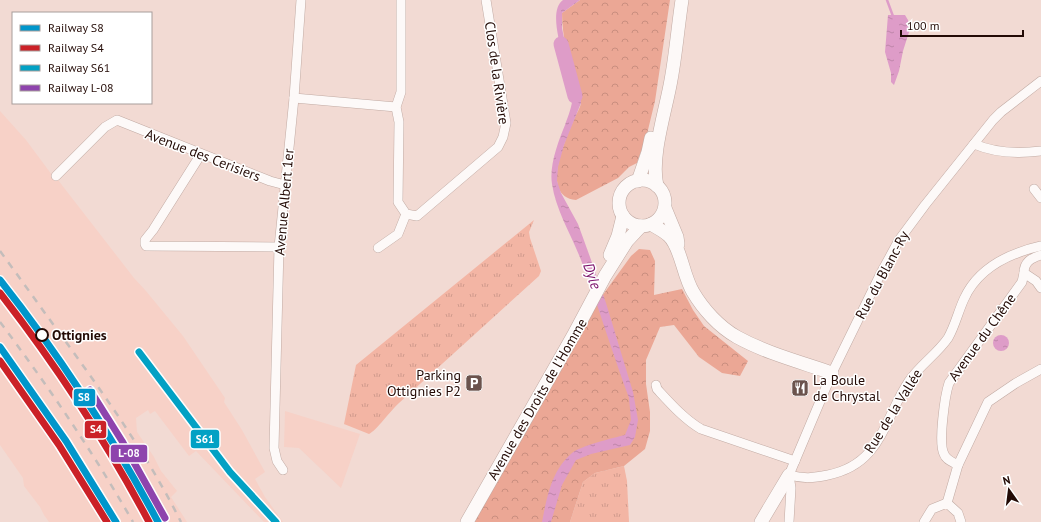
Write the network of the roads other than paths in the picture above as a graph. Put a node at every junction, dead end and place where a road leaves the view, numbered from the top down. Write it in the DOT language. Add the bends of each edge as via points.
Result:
graph roads {
  1 [pos="301,0"];
  2 [pos="402,0"];
  3 [pos="486,0"];
  4 [pos="674,0"];
  5 [pos="682,0"];
  6 [pos="1041,81"];
  7 [pos="294,98"];
  8 [pos="396,107"];
  9 [pos="974,144"];
  10 [pos="1041,151"];
  11 [pos="201,154"];
  12 [pos="56,176"];
  13 [pos="638,181"];
  14 [pos="285,185"];
  15 [pos="657,186"];
  16 [pos="1034,189"];
  17 [pos="1041,198"];
  18 [pos="665,208"];
  19 [pos="406,214"];
  20 [pos="623,216"];
  21 [pos="646,225"];
  22 [pos="1041,246"];
  23 [pos="279,247"];
  24 [pos="378,248"];
  25 [pos="678,254"];
  26 [pos="1041,255"];
  27 [pos="1024,273"];
  28 [pos="605,276"];
  29 [pos="1041,288"];
  30 [pos="1041,370"];
  31 [pos="832,373"];
  32 [pos="656,385"];
  33 [pos="795,461"];
  34 [pos="958,465"];
  35 [pos="283,470"];
  36 [pos="789,475"];
  37 [pos="947,502"];
  38 [pos="467,522"];
  39 [pos="761,522"];
  40 [pos="789,522"];
  41 [pos="924,522"];
  42 [pos="961,522"];
  1 -- 7 [label="street, Avenue Albert 1er"];
  2 -- 8 [label="street" via="400,92"];
  3 -- 19 [label="street, Clos de la Rivière" via="506,123 503,137 498,147 417,216"];
  4 -- 13 [label="main road" via="663,78 648,152"];
  5 -- 15 [label="main road" via="672,78 656,154"];
  6 -- 9 [label="street, Rue du Blanc-Ry" via="1001,112"];
  7 -- 8 [label="street"];
  7 -- 14 [label="street, Avenue Albert 1er"];
  8 -- 19 [label="street" via="399,122 398,202"];
  9 -- 10 [label="street" via="1008,152"];
  9 -- 31 [label="street, Rue du Blanc-Ry" via="899,240"];
  11 -- 12 [label="street, Avenue des Cerisiers" via="120,121 114,121"];
  11 -- 14 [label="street, Avenue des Cerisiers"];
  11 -- 23 [label="street" via="144,244"];
  13 -- 15 [label="main road"];
  13 -- 20 [label="main road" via="628,186 621,196"];
  14 -- 23 [label="street, Avenue Albert 1er"];
  15 -- 18 [label="main road" via="664,197"];
  16 -- 17 [label="street"];
  18 -- 21 [label="main road" via="659,219"];
  18 -- 25 [label="main road" via="677,237"];
  19 -- 24 [label="street" via="398,234"];
  20 -- 21 [label="main road" via="630,222"];
  20 -- 28 [label="main road" via="605,268"];
  21 -- 25 [label="main road" via="670,237"];
  21 -- 28 [label="main road" via="627,241"];
  22 -- 36 [label="street, Rue de la Vallée" via="1002,259 977,280 966,295 948,337 913,375 880,439 864,458 833,474 809,478"];
  23 -- 35 [label="street, Avenue Albert 1er" via="274,448 277,461"];
  25 -- 31 [label="main road" via="692,291 711,316 736,337"];
  26 -- 27 [label="street, Avenue du Chêne" via="1027,262"];
  27 -- 29 [label="street"];
  27 -- 34 [label="street, Avenue du Chêne" via="1022,282 949,383 945,394 941,447 946,458"];
  28 -- 38 [label="main road, Avenue des Droits de l'Homme"];
  30 -- 34 [label="street" via="988,402"];
  31 -- 33 [label="street, Rue du Blanc-Ry"];
  32 -- 33 [label="street" via="677,410 700,429"];
  33 -- 36 [label="street, Rue du Blanc-Ry"];
  34 -- 37 [label="street"];
  36 -- 39 [label="main road"];
  36 -- 40 [label="street, Rue du Blanc-Ry"];
  37 -- 41 [label="street" via="932,509"];
  37 -- 42 [label="street" via="958,513"];
}
